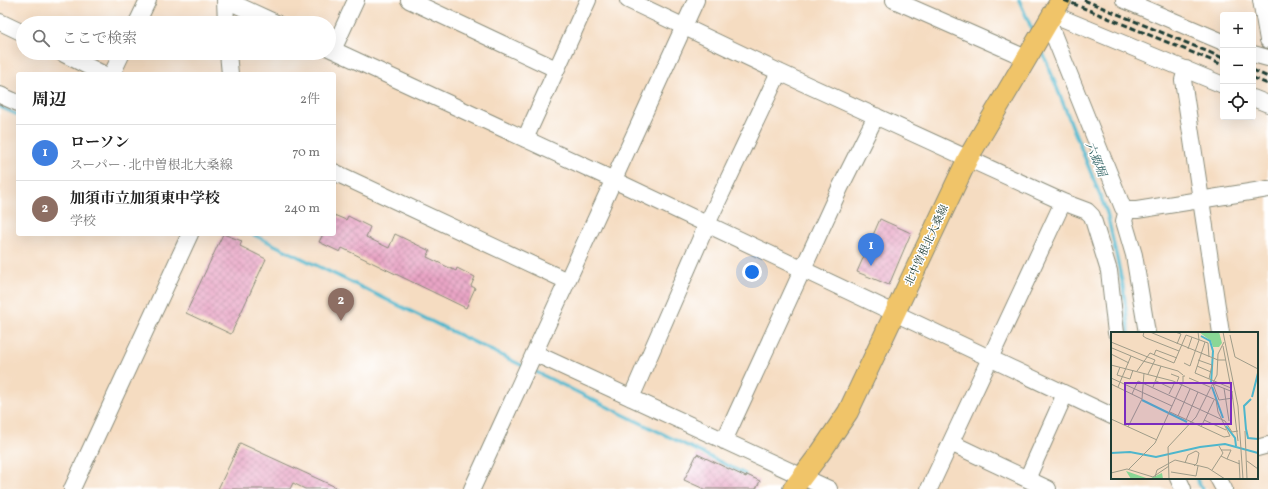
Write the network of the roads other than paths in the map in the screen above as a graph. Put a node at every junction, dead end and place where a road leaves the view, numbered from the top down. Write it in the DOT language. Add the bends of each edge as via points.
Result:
graph roads {
  1 [pos="148,0"];
  2 [pos="226,0"];
  3 [pos="356,0"];
  4 [pos="409,0"];
  5 [pos="588,0"];
  6 [pos="628,0"];
  7 [pos="696,0"];
  8 [pos="894,0"];
  9 [pos="1124,0"];
  10 [pos="1261,0"];
  11 [pos="1158,7"];
  12 [pos="140,16"];
  13 [pos="226,16"];
  14 [pos="261,16"];
  15 [pos="1051,16"];
  16 [pos="0,22"];
  17 [pos="684,27"];
  18 [pos="16,30"];
  19 [pos="336,39"];
  20 [pos="1220,40"];
  21 [pos="1268,40"];
  22 [pos="336,51"];
  23 [pos="1029,54"];
  24 [pos="76,60"];
  25 [pos="119,60"];
  26 [pos="229,60"];
  27 [pos="556,69"];
  28 [pos="1186,69"];
  29 [pos="99,72"];
  30 [pos="113,72"];
  31 [pos="230,72"];
  32 [pos="779,72"];
  33 [pos="1221,84"];
  34 [pos="0,95"];
  35 [pos="1256,99"];
  36 [pos="16,102"];
  37 [pos="1268,104"];
  38 [pos="876,116"];
  39 [pos="525,139"];
  40 [pos="968,158"];
  41 [pos="336,173"];
  42 [pos="613,180"];
  43 [pos="1268,189"];
  44 [pos="1200,200"];
  45 [pos="1063,202"];
  46 [pos="1127,210"];
  47 [pos="707,224"];
  48 [pos="189,236"];
  49 [pos="803,270"];
  50 [pos="567,280"];
  51 [pos="894,314"];
  52 [pos="1116,332"];
  53 [pos="1147,332"];
  54 [pos="1221,332"];
  55 [pos="534,353"];
  56 [pos="990,359"];
  57 [pos="1066,394"];
  58 [pos="631,398"];
  59 [pos="1111,416"];
  60 [pos="724,441"];
  61 [pos="951,443"];
  62 [pos="1268,445"];
  63 [pos="1258,448"];
  64 [pos="1027,479"];
  65 [pos="1178,479"];
  66 [pos="1219,479"];
  67 [pos="798,483"];
  68 [pos="72,489"];
  69 [pos="472,489"];
  70 [pos="829,489"];
  71 [pos="929,489"];
  72 [pos="1048,489"];
  73 [pos="1183,489"];
  74 [pos="1224,489"];
  1 -- 12 [label="street"];
  2 -- 13 [label="street"];
  2 -- 14 [label="street"];
  3 -- 19 [label="street"];
  4 -- 27 [label="street"];
  5 -- 27 [label="street"];
  6 -- 17 [label="street"];
  7 -- 17 [label="street"];
  8 -- 23 [label="street"];
  9 -- 11 [label="street"];
  10 -- 21 [label="street"];
  11 -- 20 [label="street"];
  15 -- 23 [label="main road, 北中曽根北大桑線"];
  15 -- 28 [label="street"];
  15 -- 46 [label="street" via="1119,202"];
  16 -- 18 [label="street"];
  17 -- 32 [label="street"];
  17 -- 42 [label="street"];
  22 -- 39 [label="street"];
  23 -- 40 [label="main road, 北中曽根北大桑線"];
  24 -- 29 [label="street"];
  25 -- 30 [label="street"];
  26 -- 31 [label="street"];
  27 -- 39 [label="street"];
  28 -- 33 [label="street"];
  28 -- 44 [label="street" via="1183,80"];
  32 -- 38 [label="street"];
  32 -- 47 [label="street"];
  34 -- 36 [label="street"];
  35 -- 37 [label="street"];
  38 -- 40 [label="street"];
  38 -- 49 [label="street"];
  39 -- 42 [label="street"];
  40 -- 45 [label="street"];
  40 -- 51 [label="main road, 北中曽根北大桑線"];
  41 -- 50 [label="street"];
  42 -- 47 [label="street"];
  42 -- 50 [label="street"];
  43 -- 44 [label="street"];
  44 -- 46 [label="street"];
  44 -- 54 [label="street"];
  45 -- 52 [label="street" via="1087,211 1092,216 1109,271"];
  45 -- 56 [label="street"];
  46 -- 53 [label="street" via="1124,221 1134,255"];
  47 -- 49 [label="street"];
  47 -- 58 [label="street"];
  48 -- 68 [label="street"];
  49 -- 51 [label="street"];
  49 -- 60 [label="street"];
  50 -- 55 [label="street"];
  51 -- 56 [label="street"];
  51 -- 67 [label="main road, 北中曽根北大桑線" via="848,412"];
  55 -- 58 [label="street"];
  55 -- 69 [label="street"];
  56 -- 57 [label="street"];
  56 -- 61 [label="street"];
  57 -- 59 [label="street"];
  57 -- 64 [label="street"];
  58 -- 60 [label="street"];
  60 -- 67 [label="street"];
  61 -- 64 [label="street"];
  61 -- 71 [label="street"];
  62 -- 63 [label="street"];
  64 -- 72 [label="street"];
  65 -- 73 [label="street"];
  66 -- 74 [label="street"];
  67 -- 70 [label="street"];
}
